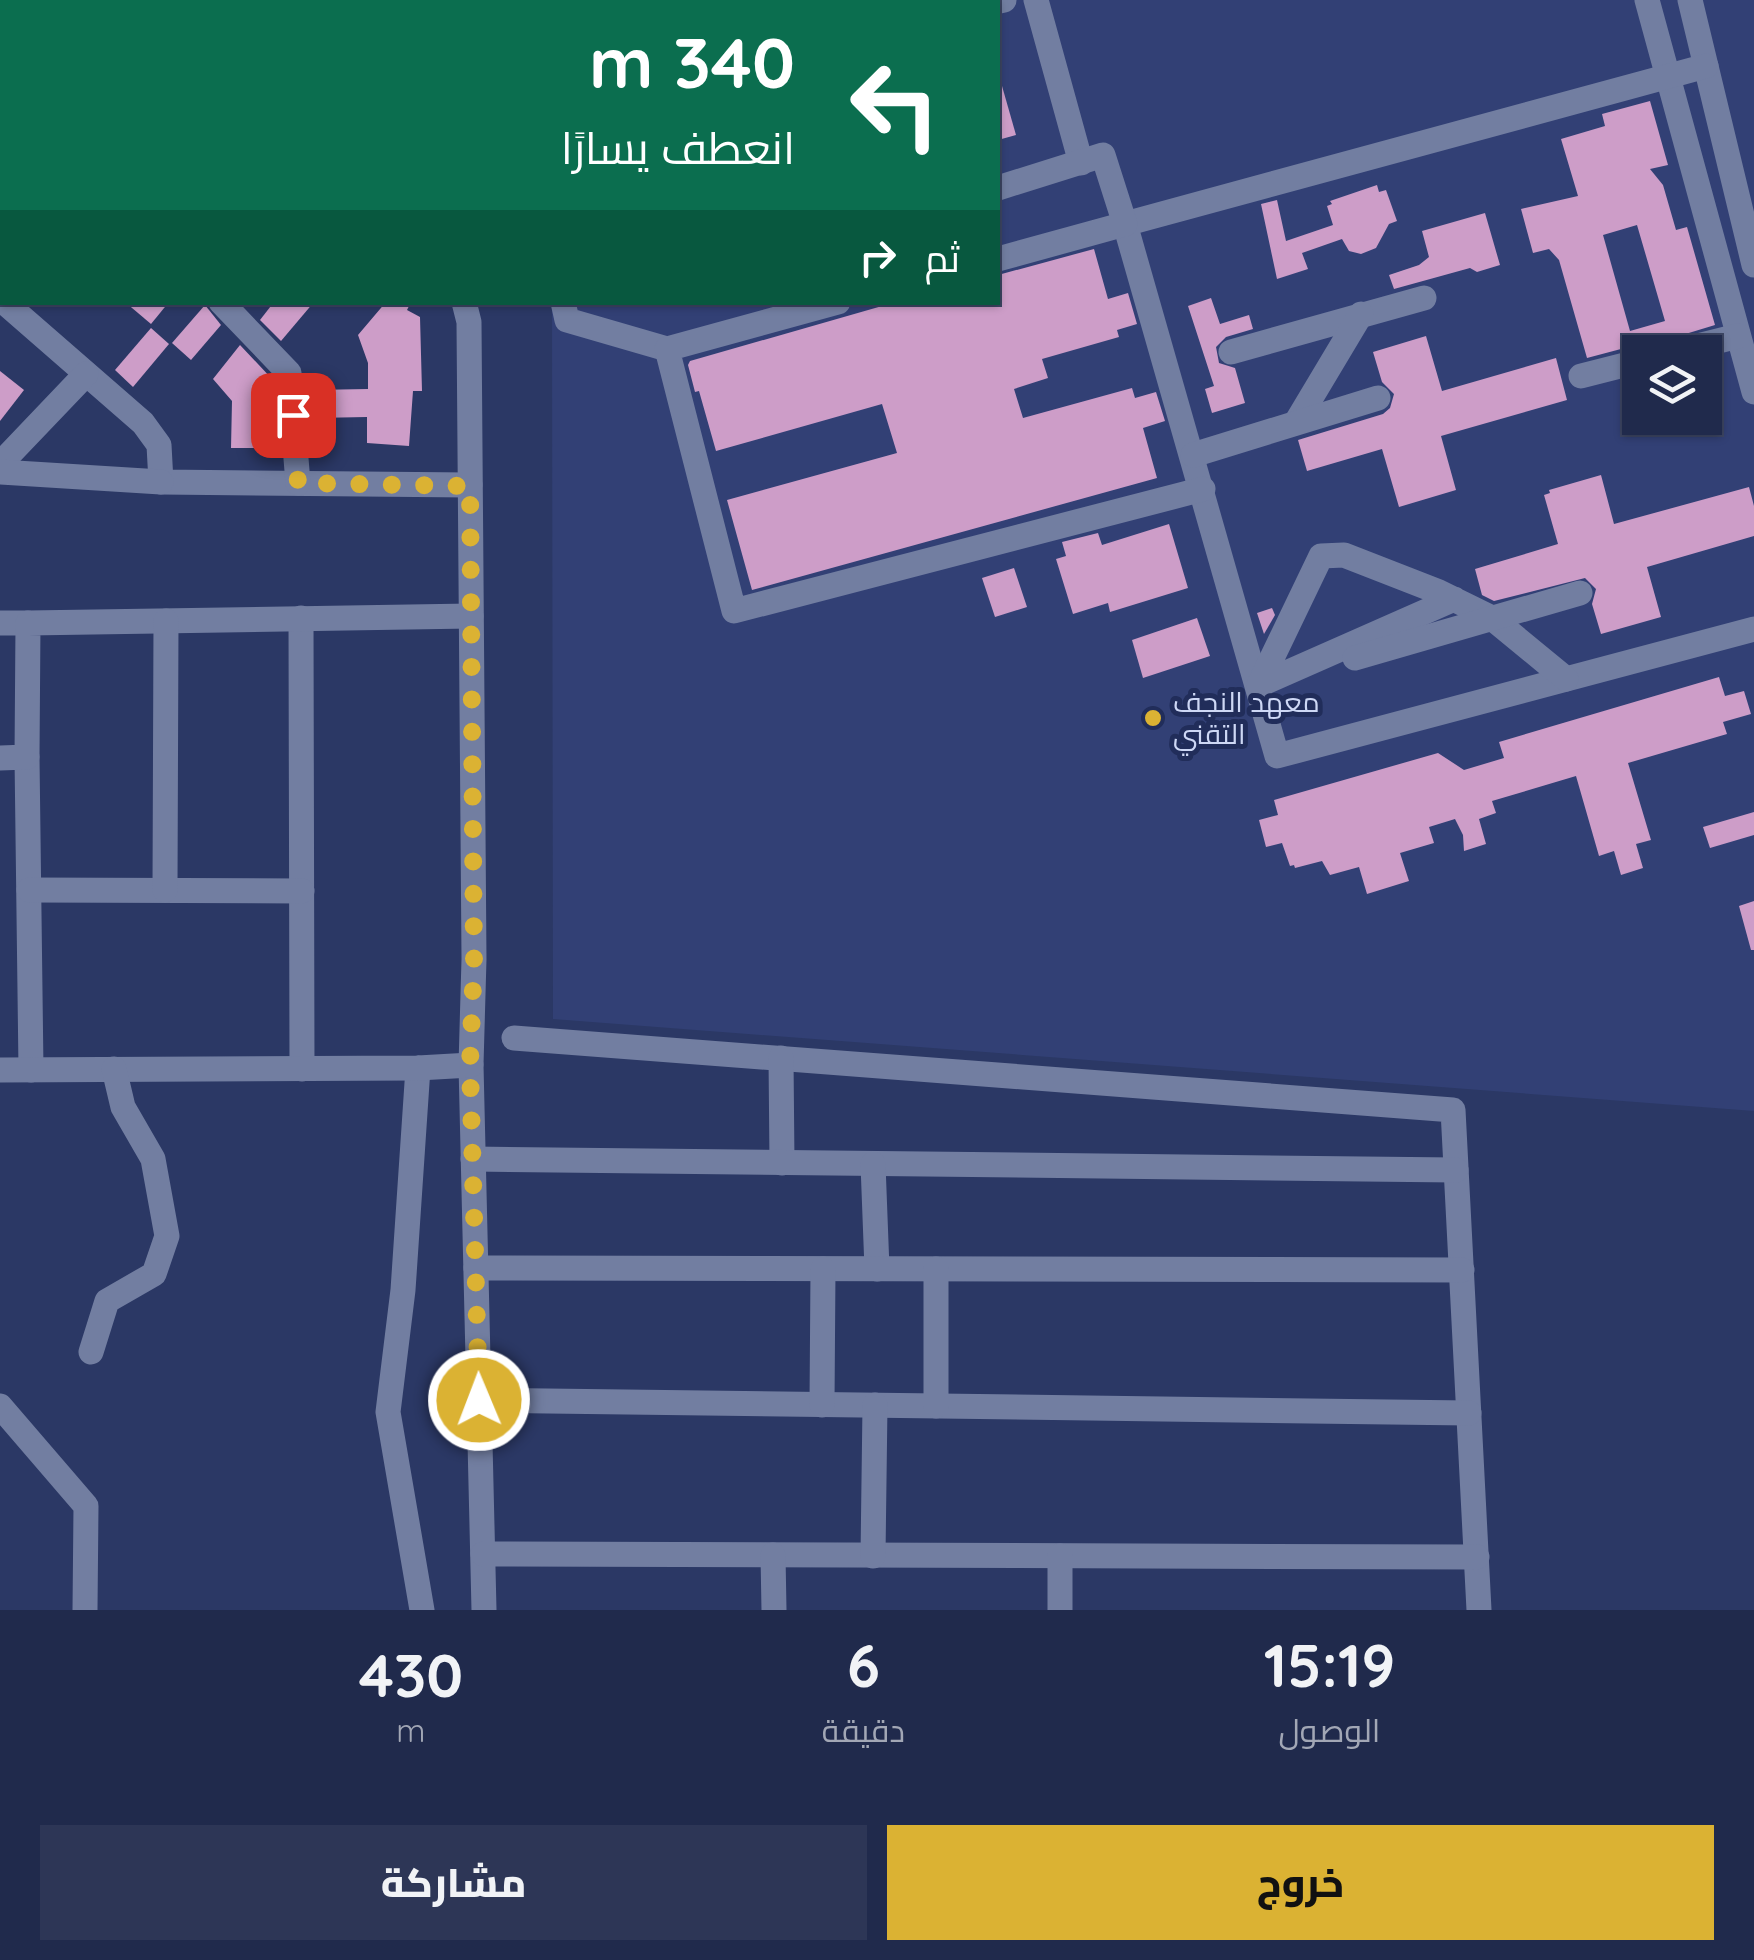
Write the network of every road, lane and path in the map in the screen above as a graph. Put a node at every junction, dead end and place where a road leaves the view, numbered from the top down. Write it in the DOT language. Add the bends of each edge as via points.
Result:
graph roads {
  1 [pos="1036,0"];
  2 [pos="1647,0"];
  3 [pos="1690,0"];
  4 [pos="1706,66"];
  5 [pos="1666,74"];
  6 [pos="1081,163"];
  7 [pos="1000,187"];
  8 [pos="1125,224"];
  9 [pos="1717,253"];
  10 [pos="1751,255"];
  11 [pos="1000,258"];
  12 [pos="1424,298"];
  13 [pos="7,305"];
  14 [pos="224,305"];
  15 [pos="465,305"];
  16 [pos="564,305"];
  17 [pos="827,305"];
  18 [pos="1362,314"];
  19 [pos="1738,336"];
  20 [pos="1722,340"];
  21 [pos="668,349"];
  22 [pos="1231,352"];
  23 [pos="1622,366"];
  24 [pos="86,374"];
  25 [pos="1581,376"];
  26 [pos="1754,392"];
  27 [pos="1378,398"];
  28 [pos="1298,421"];
  29 [pos="1194,455"];
  30 [pos="0,468"];
  31 [pos="161,482"];
  32 [pos="298,483"];
  33 [pos="470,486"];
  34 [pos="1202,488"];
  35 [pos="1580,593"];
  36 [pos="1454,599"];
  37 [pos="472,616"];
  38 [pos="301,618"];
  39 [pos="1492,618"];
  40 [pos="166,621"];
  41 [pos="0,623"];
  42 [pos="28,623"];
  43 [pos="1754,630"];
  44 [pos="1566,679"];
  45 [pos="1259,685"];
  46 [pos="27,757"];
  47 [pos="0,758"];
  48 [pos="29,890"];
  49 [pos="165,890"];
  50 [pos="302,890"];
  51 [pos="514,1038"];
  52 [pos="782,1058"];
  53 [pos="470,1065"];
  54 [pos="302,1068"];
  55 [pos="418,1068"];
  56 [pos="114,1069"];
  57 [pos="0,1070"];
  58 [pos="32,1070"];
  59 [pos="473,1159"];
  60 [pos="782,1163"];
  61 [pos="873,1164"];
  62 [pos="1456,1170"];
  63 [pos="476,1268"];
  64 [pos="823,1269"];
  65 [pos="877,1269"];
  66 [pos="936,1269"];
  67 [pos="1462,1270"];
  68 [pos="91,1352"];
  69 [pos="479,1400"];
  70 [pos="822,1404"];
  71 [pos="0,1406"];
  72 [pos="875,1406"];
  73 [pos="936,1406"];
  74 [pos="1469,1413"];
  75 [pos="483,1554"];
  76 [pos="774,1555"];
  77 [pos="873,1556"];
  78 [pos="1060,1556"];
  79 [pos="1476,1558"];
  80 [pos="85,1610"];
  81 [pos="422,1610"];
  82 [pos="484,1610"];
  83 [pos="774,1610"];
  84 [pos="1060,1610"];
  85 [pos="1479,1610"];
  1 -- 6 [label="street"];
  2 -- 5 [label="street"];
  3 -- 4 [label="street"];
  4 -- 5 [label="street"];
  4 -- 10 [label="street"];
  5 -- 8 [label="street"];
  5 -- 9 [label="street"];
  6 -- 7 [label="street"];
  6 -- 8 [label="street" via="1102,155"];
  8 -- 11 [label="street"];
  8 -- 29 [label="street"];
  9 -- 10 [label="street"];
  9 -- 19 [label="street"];
  12 -- 18 [label="street"];
  13 -- 24 [label="street"];
  14 -- 32 [label="street" via="288,373"];
  15 -- 33 [label="street"];
  16 -- 21 [label="street" via="568,320"];
  17 -- 21 [label="street"];
  18 -- 22 [label="street"];
  18 -- 28 [label="street"];
  19 -- 20 [label="street"];
  19 -- 26 [label="street"];
  21 -- 34 [label="street" via="734,612"];
  23 -- 25 [label="street"];
  24 -- 30 [label="street"];
  24 -- 31 [label="street" via="152,434"];
  27 -- 28 [label="street"];
  28 -- 29 [label="street"];
  29 -- 34 [label="street"];
  30 -- 31 [label="street"];
  31 -- 32 [label="street"];
  32 -- 33 [label="street"];
  33 -- 37 [label="street"];
  34 -- 45 [label="street"];
  35 -- 39 [label="street"];
  36 -- 39 [label="street"];
  36 -- 45 [label="street"];
  36 -- 45 [label="street" via="1344,555 1322,556"];
  37 -- 38 [label="street"];
  37 -- 53 [label="street"];
  38 -- 40 [label="street"];
  38 -- 50 [label="street"];
  39 -- 44 [label="street"];
  39 -- 45 [label="street"];
  40 -- 42 [label="street"];
  40 -- 49 [label="street"];
  41 -- 42 [label="street"];
  42 -- 46 [label="street"];
  43 -- 44 [label="street"];
  44 -- 45 [label="street" via="1277,756"];
  46 -- 47 [label="street"];
  46 -- 48 [label="street"];
  48 -- 49 [label="street"];
  48 -- 58 [label="street"];
  49 -- 50 [label="street"];
  50 -- 54 [label="street"];
  51 -- 52 [label="street"];
  52 -- 60 [label="street"];
  52 -- 62 [label="street" via="1453,1110"];
  53 -- 55 [label="street"];
  53 -- 59 [label="street"];
  54 -- 55 [label="street"];
  54 -- 56 [label="street"];
  55 -- 81 [label="street" via="388,1412"];
  56 -- 58 [label="street"];
  56 -- 68 [label="street" via="123,1107 152,1159 167,1236 154,1274 107,1301"];
  57 -- 58 [label="street"];
  59 -- 60 [label="street"];
  59 -- 63 [label="street"];
  60 -- 61 [label="street"];
  61 -- 62 [label="street"];
  61 -- 65 [label="street"];
  62 -- 67 [label="street"];
  63 -- 64 [label="street"];
  63 -- 69 [label="street"];
  64 -- 65 [label="street"];
  64 -- 70 [label="street"];
  65 -- 66 [label="street"];
  66 -- 67 [label="street"];
  66 -- 73 [label="street"];
  67 -- 74 [label="street"];
  69 -- 70 [label="street"];
  69 -- 75 [label="street"];
  70 -- 72 [label="street"];
  71 -- 80 [label="street" via="86,1506"];
  72 -- 73 [label="street"];
  72 -- 77 [label="street"];
  73 -- 74 [label="street"];
  74 -- 79 [label="street"];
  75 -- 76 [label="street"];
  75 -- 82 [label="street"];
  76 -- 77 [label="street"];
  76 -- 83 [label="street"];
  77 -- 78 [label="street"];
  78 -- 79 [label="street"];
  78 -- 84 [label="street"];
  79 -- 85 [label="street"];
}
